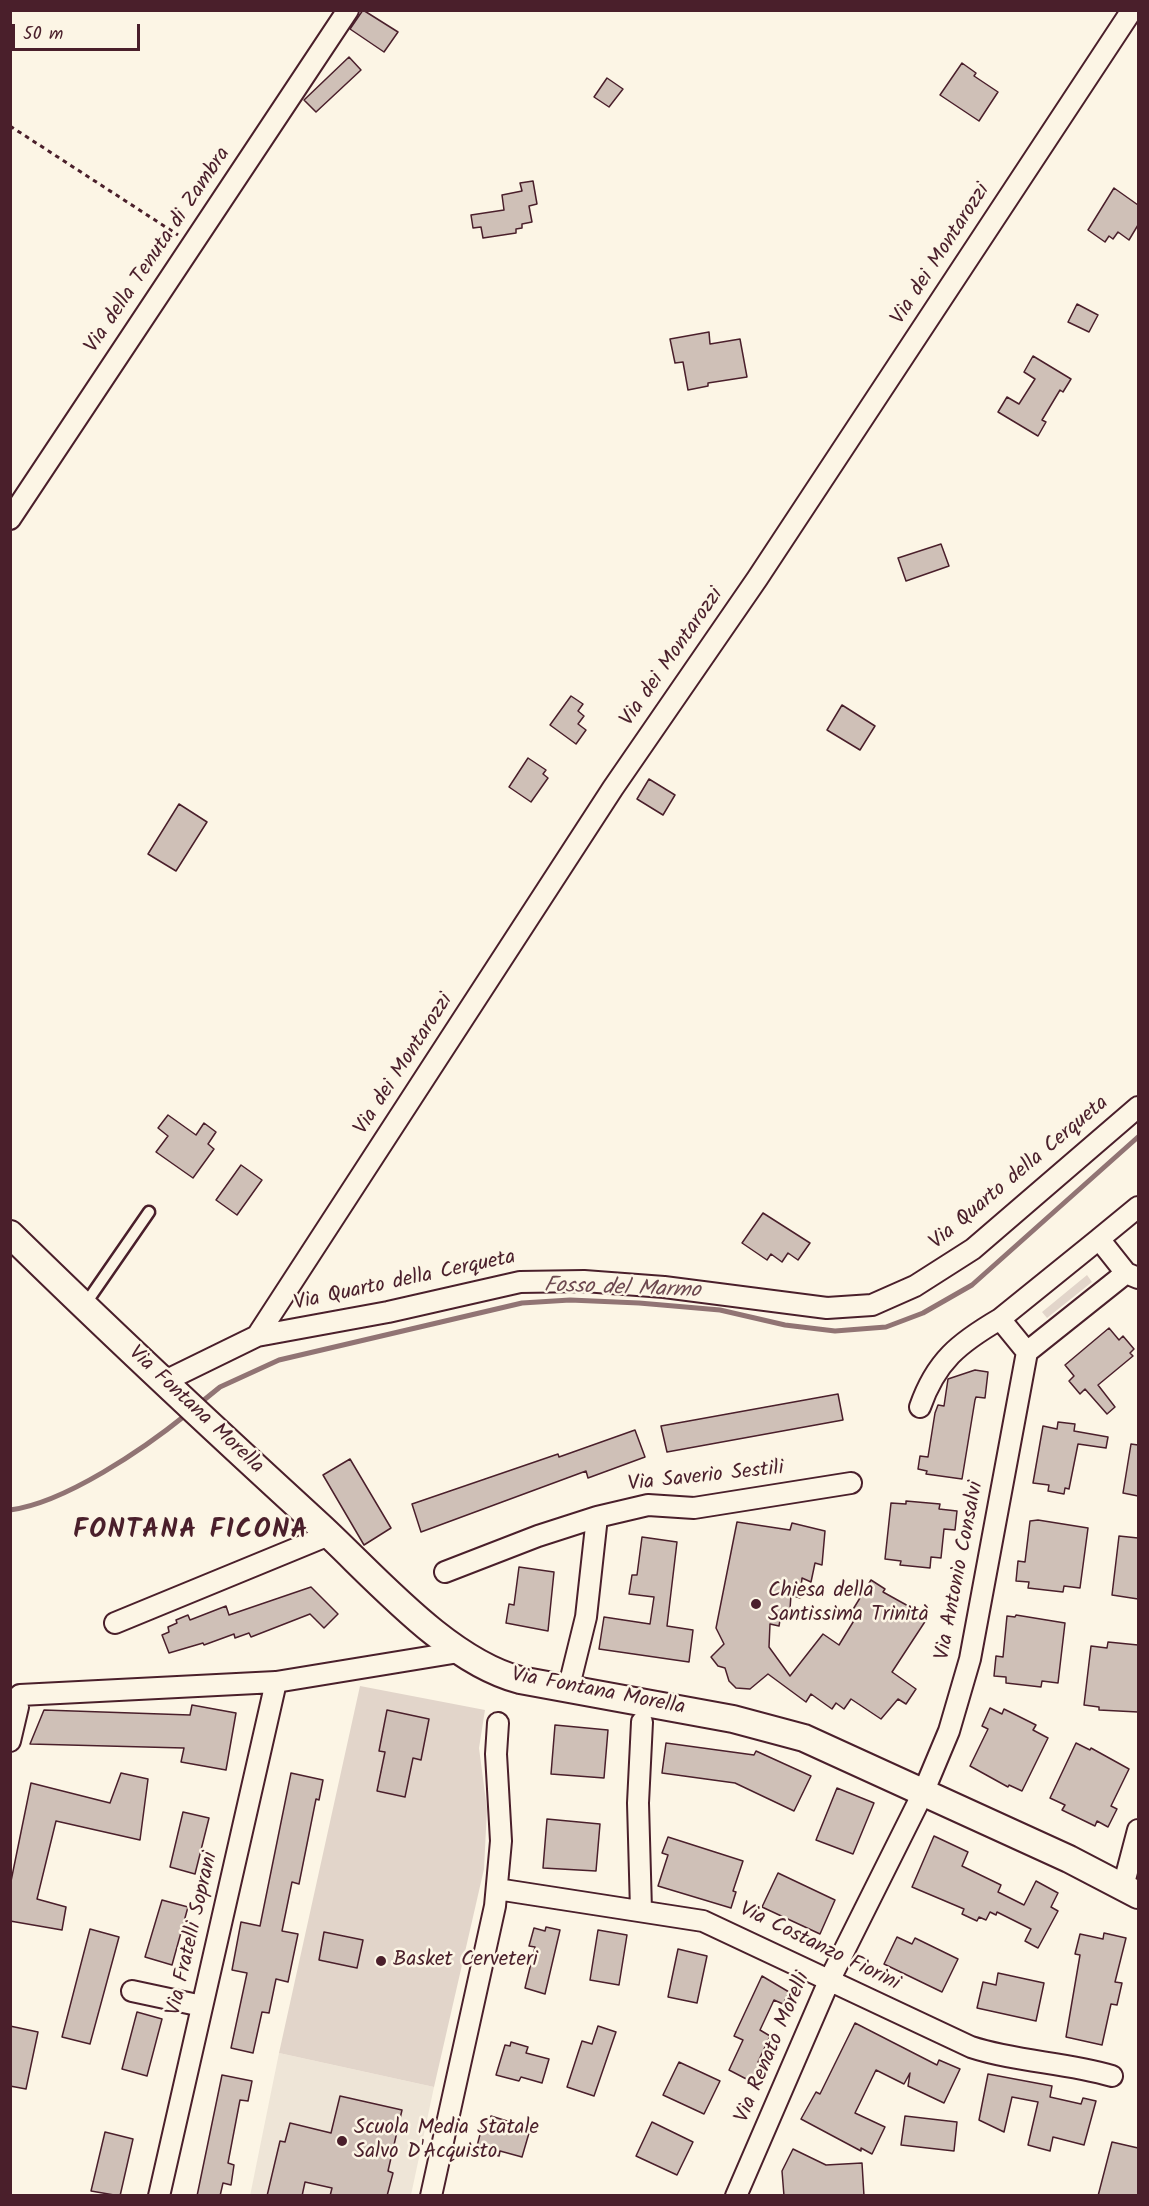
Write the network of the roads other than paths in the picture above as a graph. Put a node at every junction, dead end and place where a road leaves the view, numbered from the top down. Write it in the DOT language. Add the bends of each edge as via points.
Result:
graph roads {
  1 [pos="348,10"];
  2 [pos="1132,10"];
  3 [pos="10,519"];
  4 [pos="1138,1107"];
  5 [pos="1138,1206"];
  6 [pos="149,1212"];
  7 [pos="10,1234"];
  8 [pos="1099,1239"];
  9 [pos="1132,1276"];
  10 [pos="84,1306"];
  11 [pos="1000,1319"];
  12 [pos="257,1336"];
  13 [pos="1027,1352"];
  14 [pos="170,1388"];
  15 [pos="920,1407"];
  16 [pos="851,1484"];
  17 [pos="597,1517"];
  18 [pos="329,1535"];
  19 [pos="445,1572"];
  20 [pos="115,1623"];
  21 [pos="459,1652"];
  22 [pos="276,1682"];
  23 [pos="568,1690"];
  24 [pos="642,1722"];
  25 [pos="498,1723"];
  26 [pos="10,1742"];
  27 [pos="923,1793"];
  28 [pos="1138,1830"];
  29 [pos="497,1889"];
  30 [pos="1131,1891"];
  31 [pos="641,1910"];
  32 [pos="829,1981"];
  33 [pos="132,1991"];
  34 [pos="202,2006"];
  35 [pos="1112,2076"];
  36 [pos="432,2193"];
  37 [pos="159,2196"];
  38 [pos="736,2196"];
  1 -- 3 [label="street, Via della Tenuta di Zambra"];
  2 -- 12 [label="street, Via dei Montarozzi" via="752,587 613,788"];
  4 -- 12 [label="street, Via Quarto della Cerqueta" via="973,1249 915,1286 872,1305 827,1308 674,1287 534,1281"];
  5 -- 8 [label="street"];
  6 -- 10 [label="lane"];
  7 -- 10 [label="street, Via Fontana Morella"];
  8 -- 9 [label="street"];
  8 -- 11 [label="street"];
  9 -- 13 [label="street"];
  10 -- 14 [label="street, Via Fontana Morella"];
  11 -- 13 [label="street"];
  11 -- 15 [label="street" via="948,1356 934,1375"];
  12 -- 14 [label="street, Via Quarto della Cerqueta"];
  13 -- 27 [label="street, Via Antonio Consalvi" via="970,1659 949,1731"];
  14 -- 18 [label="street, Via Fontana Morella"];
  16 -- 17 [label="street, Via Saverio Sestili" via="694,1508 648,1505"];
  17 -- 19 [label="street, Via Saverio Sestili"];
  17 -- 23 [label="street" via="586,1617"];
  18 -- 20 [label="street"];
  18 -- 21 [label="street, Via Fontana Morella"];
  21 -- 22 [label="street"];
  21 -- 23 [label="street, Via Fontana Morella" via="504,1675"];
  22 -- 26 [label="street" via="19,1701"];
  22 -- 34 [label="street, Via Fratelli Soprani"];
  23 -- 27 [label="street, Via Fontana Morella" via="768,1727 828,1748"];
  24 -- 31 [label="street" via="638,1803"];
  25 -- 29 [label="street" via="501,1821"];
  27 -- 30 [label="street, Via Fontana Morella"];
  27 -- 32 [label="street, Via Renato Morelli"];
  28 -- 30 [label="street"];
  29 -- 31 [label="street, Via Costanzo Fiorini"];
  29 -- 36 [label="street"];
  31 -- 32 [label="street, Via Costanzo Fiorini" via="721,1927"];
  32 -- 35 [label="street, Via Costanzo Fiorini" via="982,2050"];
  32 -- 38 [label="street, Via Renato Morelli"];
  33 -- 34 [label="street"];
  34 -- 37 [label="street, Via Fratelli Soprani"];
}
